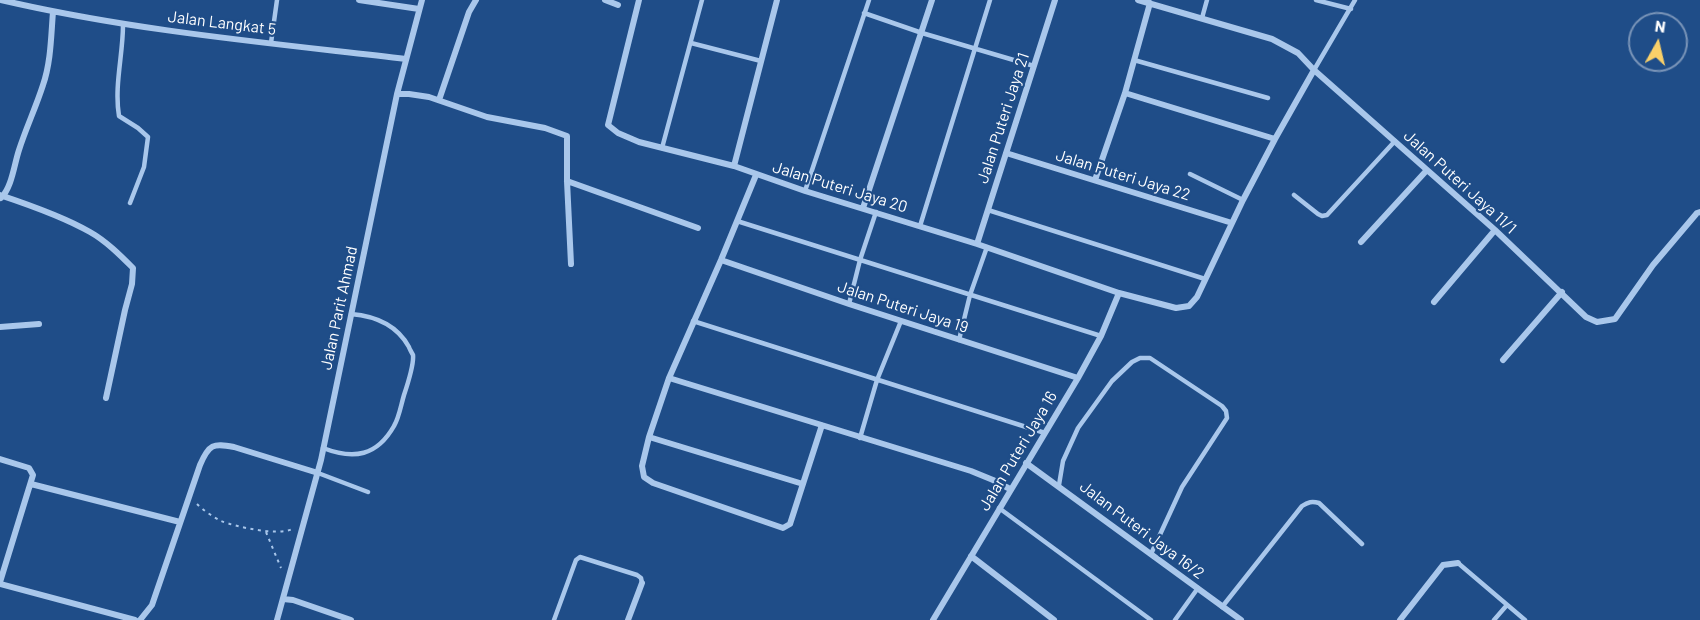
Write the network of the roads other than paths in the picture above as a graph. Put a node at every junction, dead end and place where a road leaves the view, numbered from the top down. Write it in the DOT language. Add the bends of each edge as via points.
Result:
graph roads {
  1 [pos="1,0"];
  2 [pos="277,0"];
  3 [pos="359,0"];
  4 [pos="422,0"];
  5 [pos="476,0"];
  6 [pos="605,0"];
  7 [pos="639,0"];
  8 [pos="702,0"];
  9 [pos="777,0"];
  10 [pos="868,0"];
  11 [pos="932,0"];
  12 [pos="990,0"];
  13 [pos="1055,0"];
  14 [pos="1138,0"];
  15 [pos="1207,0"];
  16 [pos="1316,0"];
  17 [pos="1355,0"];
  18 [pos="1150,3"];
  19 [pos="618,5"];
  20 [pos="419,9"];
  21 [pos="1351,9"];
  22 [pos="53,12"];
  23 [pos="864,13"];
  24 [pos="1202,18"];
  25 [pos="123,25"];
  26 [pos="922,33"];
  27 [pos="271,43"];
  28 [pos="691,43"];
  29 [pos="975,49"];
  30 [pos="406,59"];
  31 [pos="1134,60"];
  32 [pos="761,61"];
  33 [pos="1034,66"];
  34 [pos="1314,70"];
  35 [pos="1125,93"];
  36 [pos="397,94"];
  37 [pos="1268,98"];
  38 [pos="439,100"];
  39 [pos="1275,139"];
  40 [pos="1395,141"];
  41 [pos="662,148"];
  42 [pos="1006,153"];
  43 [pos="734,166"];
  44 [pos="1427,170"];
  45 [pos="1190,174"];
  46 [pos="756,175"];
  47 [pos="1095,180"];
  48 [pos="567,181"];
  49 [pos="805,191"];
  50 [pos="1294,195"];
  51 [pos="1,197"];
  52 [pos="1244,200"];
  53 [pos="130,203"];
  54 [pos="863,208"];
  55 [pos="988,210"];
  56 [pos="876,212"];
  57 [pos="1700,212"];
  58 [pos="737,221"];
  59 [pos="1232,223"];
  60 [pos="920,226"];
  61 [pos="698,228"];
  62 [pos="1495,230"];
  63 [pos="1361,242"];
  64 [pos="977,244"];
  65 [pos="987,247"];
  66 [pos="721,260"];
  67 [pos="860,261"];
  68 [pos="571,264"];
  69 [pos="1205,279"];
  70 [pos="1119,292"];
  71 [pos="1562,292"];
  72 [pos="970,295"];
  73 [pos="1434,302"];
  74 [pos="849,304"];
  75 [pos="355,314"];
  76 [pos="693,321"];
  77 [pos="902,321"];
  78 [pos="39,324"];
  79 [pos="0,327"];
  80 [pos="1101,336"];
  81 [pos="959,340"];
  82 [pos="1503,360"];
  83 [pos="669,378"];
  84 [pos="1078,378"];
  85 [pos="877,380"];
  86 [pos="106,398"];
  87 [pos="822,425"];
  88 [pos="1045,433"];
  89 [pos="648,437"];
  90 [pos="861,438"];
  91 [pos="324,448"];
  92 [pos="0,459"];
  93 [pos="1026,463"];
  94 [pos="318,473"];
  95 [pos="31,484"];
  96 [pos="803,484"];
  97 [pos="1059,486"];
  98 [pos="1010,489"];
  99 [pos="368,492"];
  100 [pos="999,508"];
  101 [pos="180,522"];
  102 [pos="1362,544"];
  103 [pos="1151,554"];
  104 [pos="971,556"];
  105 [pos="1458,563"];
  106 [pos="0,583"];
  107 [pos="642,583"];
  108 [pos="1198,588"];
  109 [pos="283,599"];
  110 [pos="1507,605"];
  111 [pos="1222,607"];
  112 [pos="935,617"];
  113 [pos="135,620"];
  114 [pos="140,620"];
  115 [pos="277,620"];
  116 [pos="351,620"];
  117 [pos="555,620"];
  118 [pos="628,620"];
  119 [pos="943,620"];
  120 [pos="1053,620"];
  121 [pos="1151,620"];
  122 [pos="1174,620"];
  123 [pos="1241,620"];
  124 [pos="1400,620"];
  125 [pos="1494,620"];
  126 [pos="1525,620"];
  1 -- 22 [label="street, Jalan Langkat 5"];
  2 -- 27 [label="lane"];
  3 -- 20 [label="street"];
  4 -- 20 [label="street, Jalan Parit Ahmad"];
  5 -- 38 [label="street"];
  6 -- 19 [label="street"];
  7 -- 41 [label="street, Jalan Puteri Jaya 20" via="608,125 628,138"];
  8 -- 28 [label="lane"];
  9 -- 32 [label="street"];
  10 -- 23 [label="lane"];
  11 -- 26 [label="street"];
  12 -- 29 [label="lane"];
  13 -- 33 [label="street, Jalan Puteri Jaya 21"];
  14 -- 18 [label="street, Jalan Puteri Jaya 11/1"];
  15 -- 24 [label="lane"];
  16 -- 21 [label="lane"];
  17 -- 21 [label="lane"];
  18 -- 24 [label="street, Jalan Puteri Jaya 11/1"];
  18 -- 31 [label="street"];
  20 -- 30 [label="street, Jalan Parit Ahmad"];
  21 -- 34 [label="lane"];
  22 -- 25 [label="street, Jalan Langkat 5"];
  22 -- 51 [label="street" via="51,49 43,84"];
  23 -- 26 [label="lane"];
  23 -- 49 [label="lane"];
  24 -- 34 [label="street, Jalan Puteri Jaya 11/1" via="1272,39 1298,53"];
  25 -- 27 [label="street, Jalan Langkat 5"];
  25 -- 53 [label="lane" via="118,116 148,137 144,167"];
  26 -- 29 [label="lane"];
  26 -- 54 [label="street"];
  27 -- 30 [label="street, Jalan Langkat 5"];
  28 -- 32 [label="lane"];
  28 -- 41 [label="lane"];
  29 -- 33 [label="lane"];
  29 -- 60 [label="lane"];
  30 -- 36 [label="street, Jalan Parit Ahmad"];
  31 -- 35 [label="street"];
  31 -- 37 [label="lane"];
  32 -- 43 [label="street"];
  33 -- 42 [label="street, Jalan Puteri Jaya 21"];
  34 -- 39 [label="street"];
  34 -- 40 [label="street, Jalan Puteri Jaya 11/1"];
  35 -- 39 [label="street"];
  35 -- 47 [label="street"];
  36 -- 38 [label="street"];
  36 -- 75 [label="street, Jalan Parit Ahmad"];
  38 -- 48 [label="street" via="487,117 567,136"];
  39 -- 52 [label="street"];
  40 -- 44 [label="street, Jalan Puteri Jaya 11/1"];
  40 -- 50 [label="lane" via="1327,215 1318,214"];
  41 -- 43 [label="street, Jalan Puteri Jaya 20"];
  42 -- 47 [label="street, Jalan Puteri Jaya 22"];
  42 -- 55 [label="street, Jalan Puteri Jaya 21"];
  43 -- 46 [label="street, Jalan Puteri Jaya 20"];
  44 -- 62 [label="street, Jalan Puteri Jaya 11/1"];
  44 -- 63 [label="street"];
  45 -- 52 [label="lane"];
  46 -- 49 [label="street, Jalan Puteri Jaya 20"];
  46 -- 58 [label="street"];
  47 -- 59 [label="street, Jalan Puteri Jaya 22"];
  48 -- 61 [label="street"];
  48 -- 68 [label="street"];
  49 -- 54 [label="street, Jalan Puteri Jaya 20"];
  51 -- 86 [label="street" via="92,232 133,268"];
  52 -- 59 [label="street"];
  54 -- 56 [label="street, Jalan Puteri Jaya 20"];
  55 -- 64 [label="street, Jalan Puteri Jaya 21"];
  55 -- 69 [label="lane"];
  56 -- 60 [label="street, Jalan Puteri Jaya 20"];
  56 -- 67 [label="lane"];
  57 -- 71 [label="street, Jalan Puteri Jaya 11/1" via="1653,265 1615,320 1597,322 1586,317"];
  58 -- 66 [label="street"];
  58 -- 67 [label="lane"];
  59 -- 69 [label="street"];
  60 -- 64 [label="street, Jalan Puteri Jaya 20"];
  62 -- 71 [label="street, Jalan Puteri Jaya 11/1"];
  62 -- 73 [label="street"];
  64 -- 65 [label="street, Jalan Puteri Jaya 20"];
  65 -- 70 [label="street, Jalan Puteri Jaya 20"];
  65 -- 72 [label="lane"];
  66 -- 74 [label="street, Jalan Puteri Jaya 19"];
  66 -- 76 [label="street"];
  67 -- 72 [label="lane"];
  67 -- 74 [label="lane"];
  69 -- 70 [label="street, Jalan Puteri Jaya 20" via="1189,306 1176,308"];
  70 -- 80 [label="street, Jalan Puteri Jaya 16"];
  71 -- 82 [label="street"];
  72 -- 80 [label="lane"];
  72 -- 81 [label="lane"];
  74 -- 77 [label="street, Jalan Puteri Jaya 19"];
  75 -- 91 [label="street, Jalan Parit Ahmad"];
  75 -- 91 [label="lane" via="394,327 406,341 413,354 408,382 395,425 379,446 351,455"];
  76 -- 83 [label="street"];
  76 -- 85 [label="lane"];
  77 -- 81 [label="street, Jalan Puteri Jaya 19"];
  77 -- 85 [label="lane"];
  78 -- 79 [label="street"];
  80 -- 84 [label="street, Jalan Puteri Jaya 16"];
  81 -- 84 [label="street, Jalan Puteri Jaya 19"];
  83 -- 87 [label="street"];
  83 -- 89 [label="street"];
  84 -- 88 [label="street, Jalan Puteri Jaya 16"];
  85 -- 88 [label="lane"];
  85 -- 90 [label="lane"];
  87 -- 90 [label="street"];
  87 -- 96 [label="street"];
  88 -- 93 [label="street, Jalan Puteri Jaya 16"];
  89 -- 96 [label="street"];
  89 -- 96 [label="street" via="642,466 644,477 783,528 790,524"];
  90 -- 98 [label="street" via="971,471"];
  91 -- 94 [label="street, Jalan Parit Ahmad"];
  92 -- 95 [label="street" via="29,468 33,475"];
  93 -- 97 [label="street, Jalan Puteri Jaya 16/2"];
  93 -- 98 [label="street, Jalan Puteri Jaya 16"];
  94 -- 99 [label="lane"];
  94 -- 101 [label="street" via="234,447 215,445 205,454"];
  94 -- 109 [label="street, Jalan Parit Ahmad"];
  95 -- 101 [label="street"];
  95 -- 106 [label="street"];
  97 -- 103 [label="street, Jalan Puteri Jaya 16/2"];
  97 -- 103 [label="lane" via="1063,461 1078,428 1112,381 1140,358 1150,358 1222,406 1227,418 1182,487"];
  98 -- 100 [label="street, Jalan Puteri Jaya 16"];
  100 -- 104 [label="street, Jalan Puteri Jaya 16"];
  100 -- 121 [label="lane"];
  101 -- 114 [label="street" via="152,605"];
  102 -- 111 [label="lane" via="1319,503 1308,502"];
  103 -- 108 [label="street, Jalan Puteri Jaya 16/2"];
  104 -- 112 [label="street, Jalan Puteri Jaya 16"];
  104 -- 120 [label="street"];
  105 -- 110 [label="lane"];
  105 -- 124 [label="street" via="1443,565"];
  106 -- 113 [label="street"];
  107 -- 117 [label="lane" via="638,575 580,557"];
  107 -- 118 [label="street"];
  108 -- 111 [label="street, Jalan Puteri Jaya 16/2"];
  108 -- 122 [label="lane"];
  109 -- 115 [label="street, Jalan Parit Ahmad"];
  109 -- 116 [label="street"];
  110 -- 125 [label="lane"];
  110 -- 126 [label="lane"];
  111 -- 123 [label="street, Jalan Puteri Jaya 16/2"];
  112 -- 119 [label="lane"];
}
